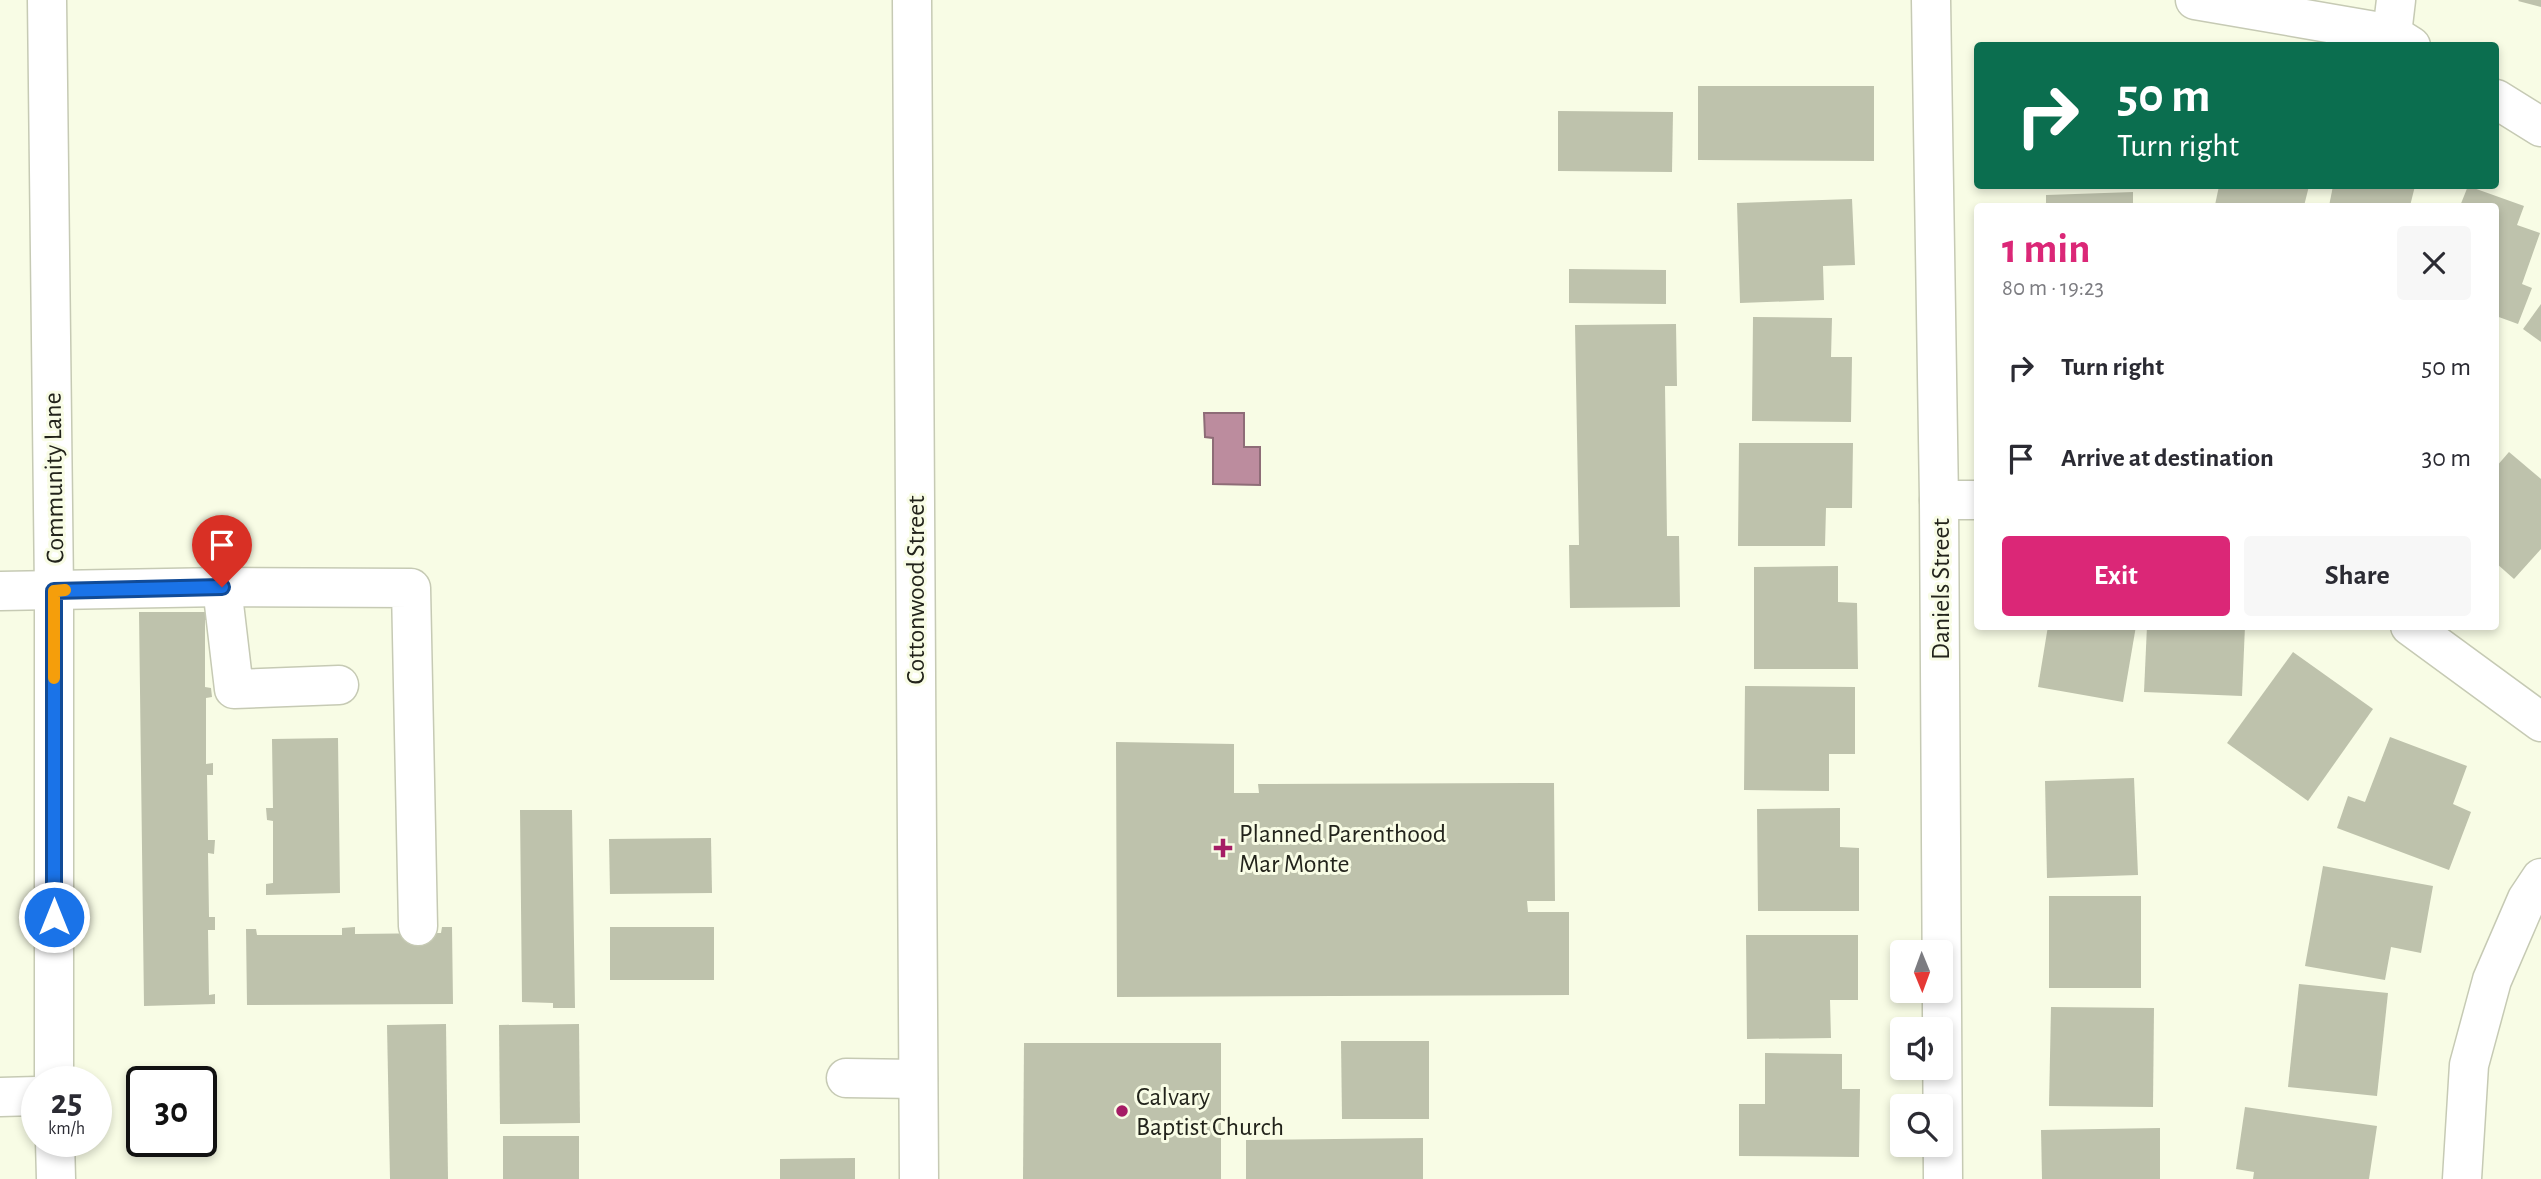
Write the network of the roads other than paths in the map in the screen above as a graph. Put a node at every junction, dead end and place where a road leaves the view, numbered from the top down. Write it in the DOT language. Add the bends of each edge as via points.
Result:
graph roads {
  1 [pos="47,0"];
  2 [pos="912,0"];
  3 [pos="1931,0"];
  4 [pos="2195,0"];
  5 [pos="2400,26"];
  6 [pos="2499,101"];
  7 [pos="2541,127"];
  8 [pos="1939,500"];
  9 [pos="1974,500"];
  10 [pos="222,587"];
  11 [pos="0,591"];
  12 [pos="54,591"];
  13 [pos="2415,630"];
  14 [pos="338,685"];
  15 [pos="2541,722"];
  16 [pos="2541,878"];
  17 [pos="418,926"];
  18 [pos="54,1066"];
  19 [pos="846,1078"];
  20 [pos="918,1079"];
  21 [pos="21,1096"];
  22 [pos="0,1097"];
  23 [pos="55,1157"];
  24 [pos="56,1179"];
  25 [pos="919,1179"];
  26 [pos="1944,1179"];
  27 [pos="2462,1179"];
  1 -- 12 [label="street, Community Lane"];
  2 -- 20 [label="street, Cottonwood Street"];
  3 -- 8 [label="street, Daniels Street"];
  4 -- 5 [label="street"];
  6 -- 7 [label="street"];
  8 -- 9 [label="street"];
  8 -- 26 [label="street, Daniels Street"];
  10 -- 12 [label="street"];
  10 -- 14 [label="street" via="234,689"];
  10 -- 17 [label="street" via="411,588"];
  11 -- 12 [label="street"];
  12 -- 18 [label="street, Community Lane"];
  13 -- 15 [label="street"];
  16 -- 27 [label="street" via="2527,899 2493,980 2469,1065"];
  19 -- 20 [label="street"];
  20 -- 25 [label="street, Cottonwood Street"];
  21 -- 22 [label="street"];
  23 -- 24 [label="street"];
}
